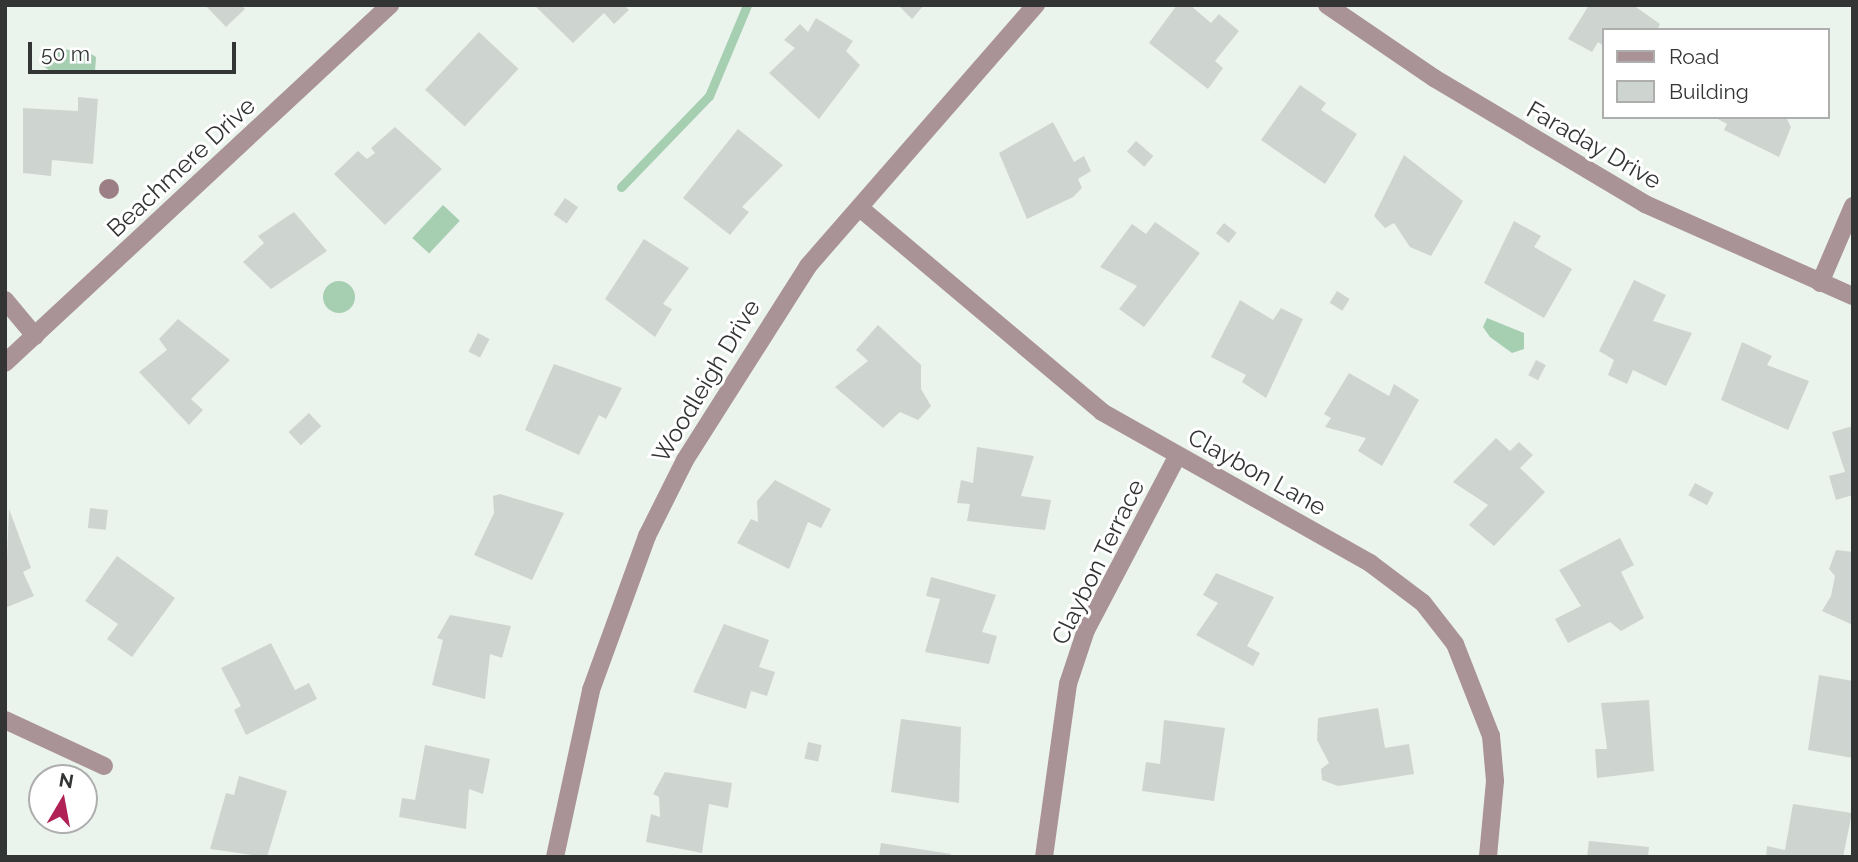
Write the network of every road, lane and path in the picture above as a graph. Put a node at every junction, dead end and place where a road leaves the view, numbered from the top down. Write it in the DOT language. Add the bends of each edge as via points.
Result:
graph roads {
  1 [pos="390,5"];
  2 [pos="1035,5"];
  3 [pos="1327,5"];
  4 [pos="1853,206"];
  5 [pos="860,208"];
  6 [pos="1820,283"];
  7 [pos="1853,296"];
  8 [pos="5,300"];
  9 [pos="34,336"];
  10 [pos="5,363"];
  11 [pos="1177,457"];
  12 [pos="5,720"];
  13 [pos="104,766"];
  14 [pos="555,857"];
  15 [pos="1044,857"];
  16 [pos="1488,857"];
  1 -- 9 [label="street, Beachmere Drive"];
  2 -- 5 [label="street, Woodleigh Drive"];
  3 -- 6 [label="street, Faraday Drive" via="1434,78 1646,204"];
  4 -- 6 [label="street"];
  5 -- 11 [label="street, Claybon Lane" via="1055,377"];
  5 -- 14 [label="street, Woodleigh Drive" via="767,323 647,536 591,691"];
  6 -- 7 [label="street, Faraday Drive"];
  8 -- 9 [label="street"];
  9 -- 10 [label="street, Beachmere Drive"];
  11 -- 15 [label="street, Claybon Terrace" via="1086,629 1068,684"];
  11 -- 16 [label="street, Claybon Lane" via="1370,563 1423,603 1455,644 1491,736 1495,781"];
  12 -- 13 [label="street"];
}
